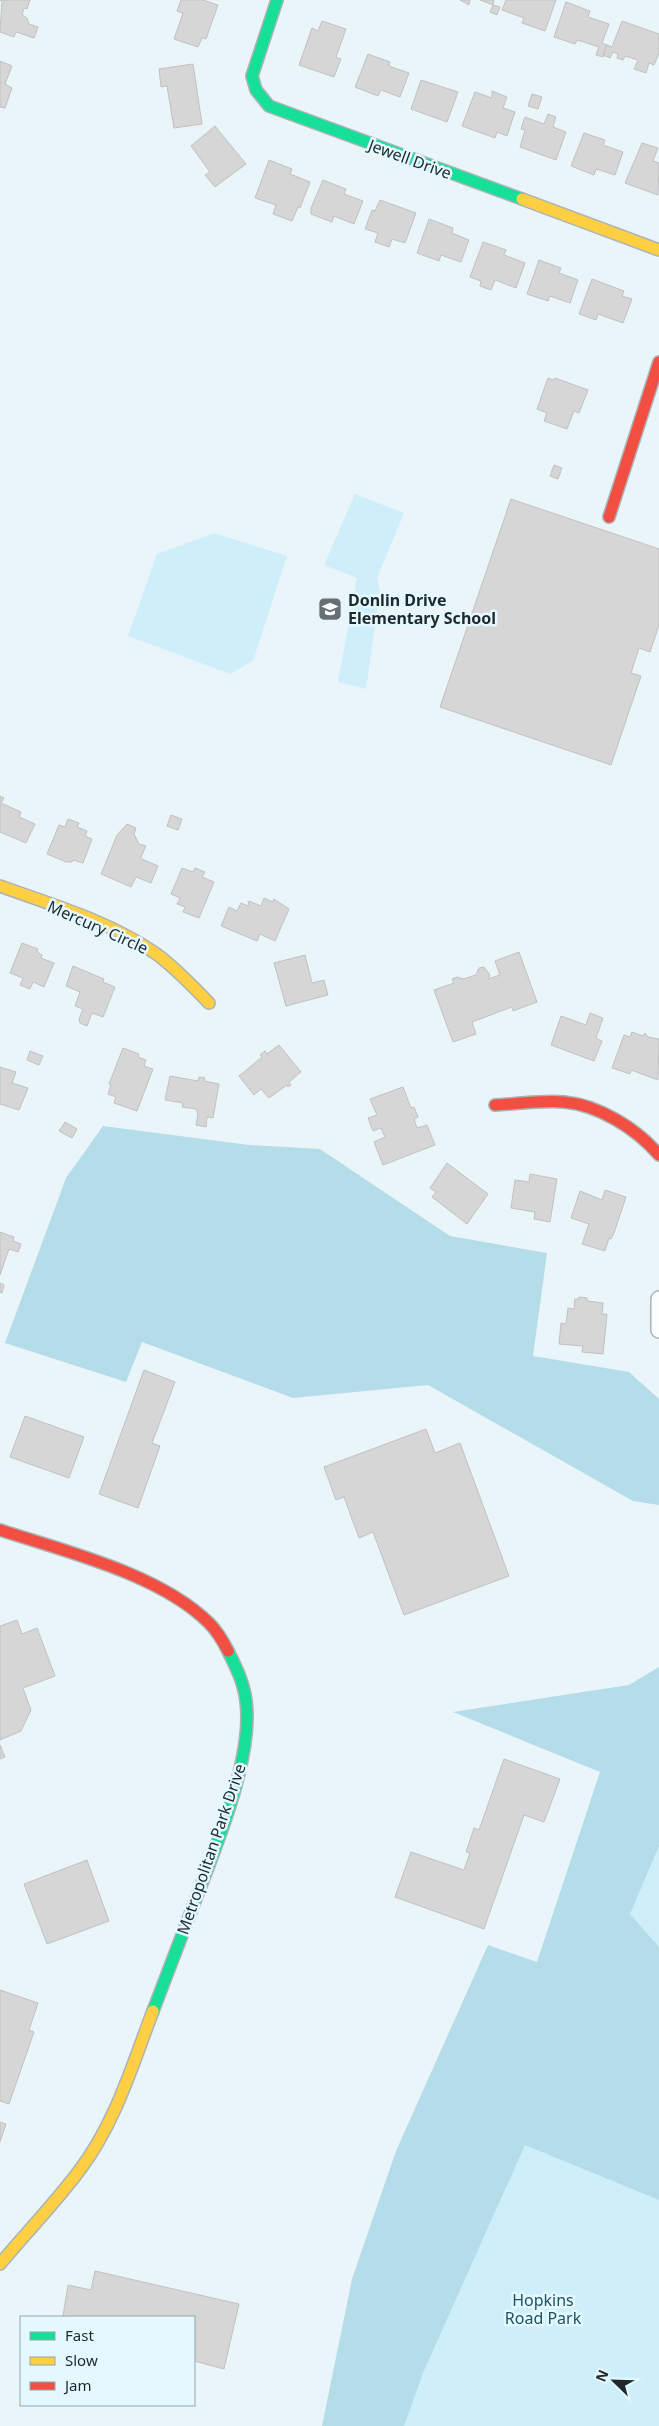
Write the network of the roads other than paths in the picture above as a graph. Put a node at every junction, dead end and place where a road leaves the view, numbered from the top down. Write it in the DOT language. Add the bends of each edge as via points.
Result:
graph roads {
  1 [pos="277,0"];
  2 [pos="659,250"];
  3 [pos="659,362"];
  4 [pos="609,517"];
  5 [pos="0,886"];
  6 [pos="209,1003"];
  7 [pos="495,1105"];
  8 [pos="659,1155"];
  9 [pos="659,1299"];
  10 [pos="659,1330"];
  11 [pos="0,1530"];
  12 [pos="0,2264"];
  1 -- 2 [label="street, Jewell Drive" via="252,76 256,90 269,106"];
  3 -- 4 [label="street"];
  5 -- 6 [label="street, Mercury Circle" via="131,939 173,967"];
  7 -- 8 [label="street" via="571,1102 619,1122"];
  9 -- 10 [label="street"];
  11 -- 12 [label="street, Metropolitan Park Drive" via="128,1574 179,1599 209,1623 233,1658 247,1712 242,1760 211,1860 120,2098 80,2170"];
}
